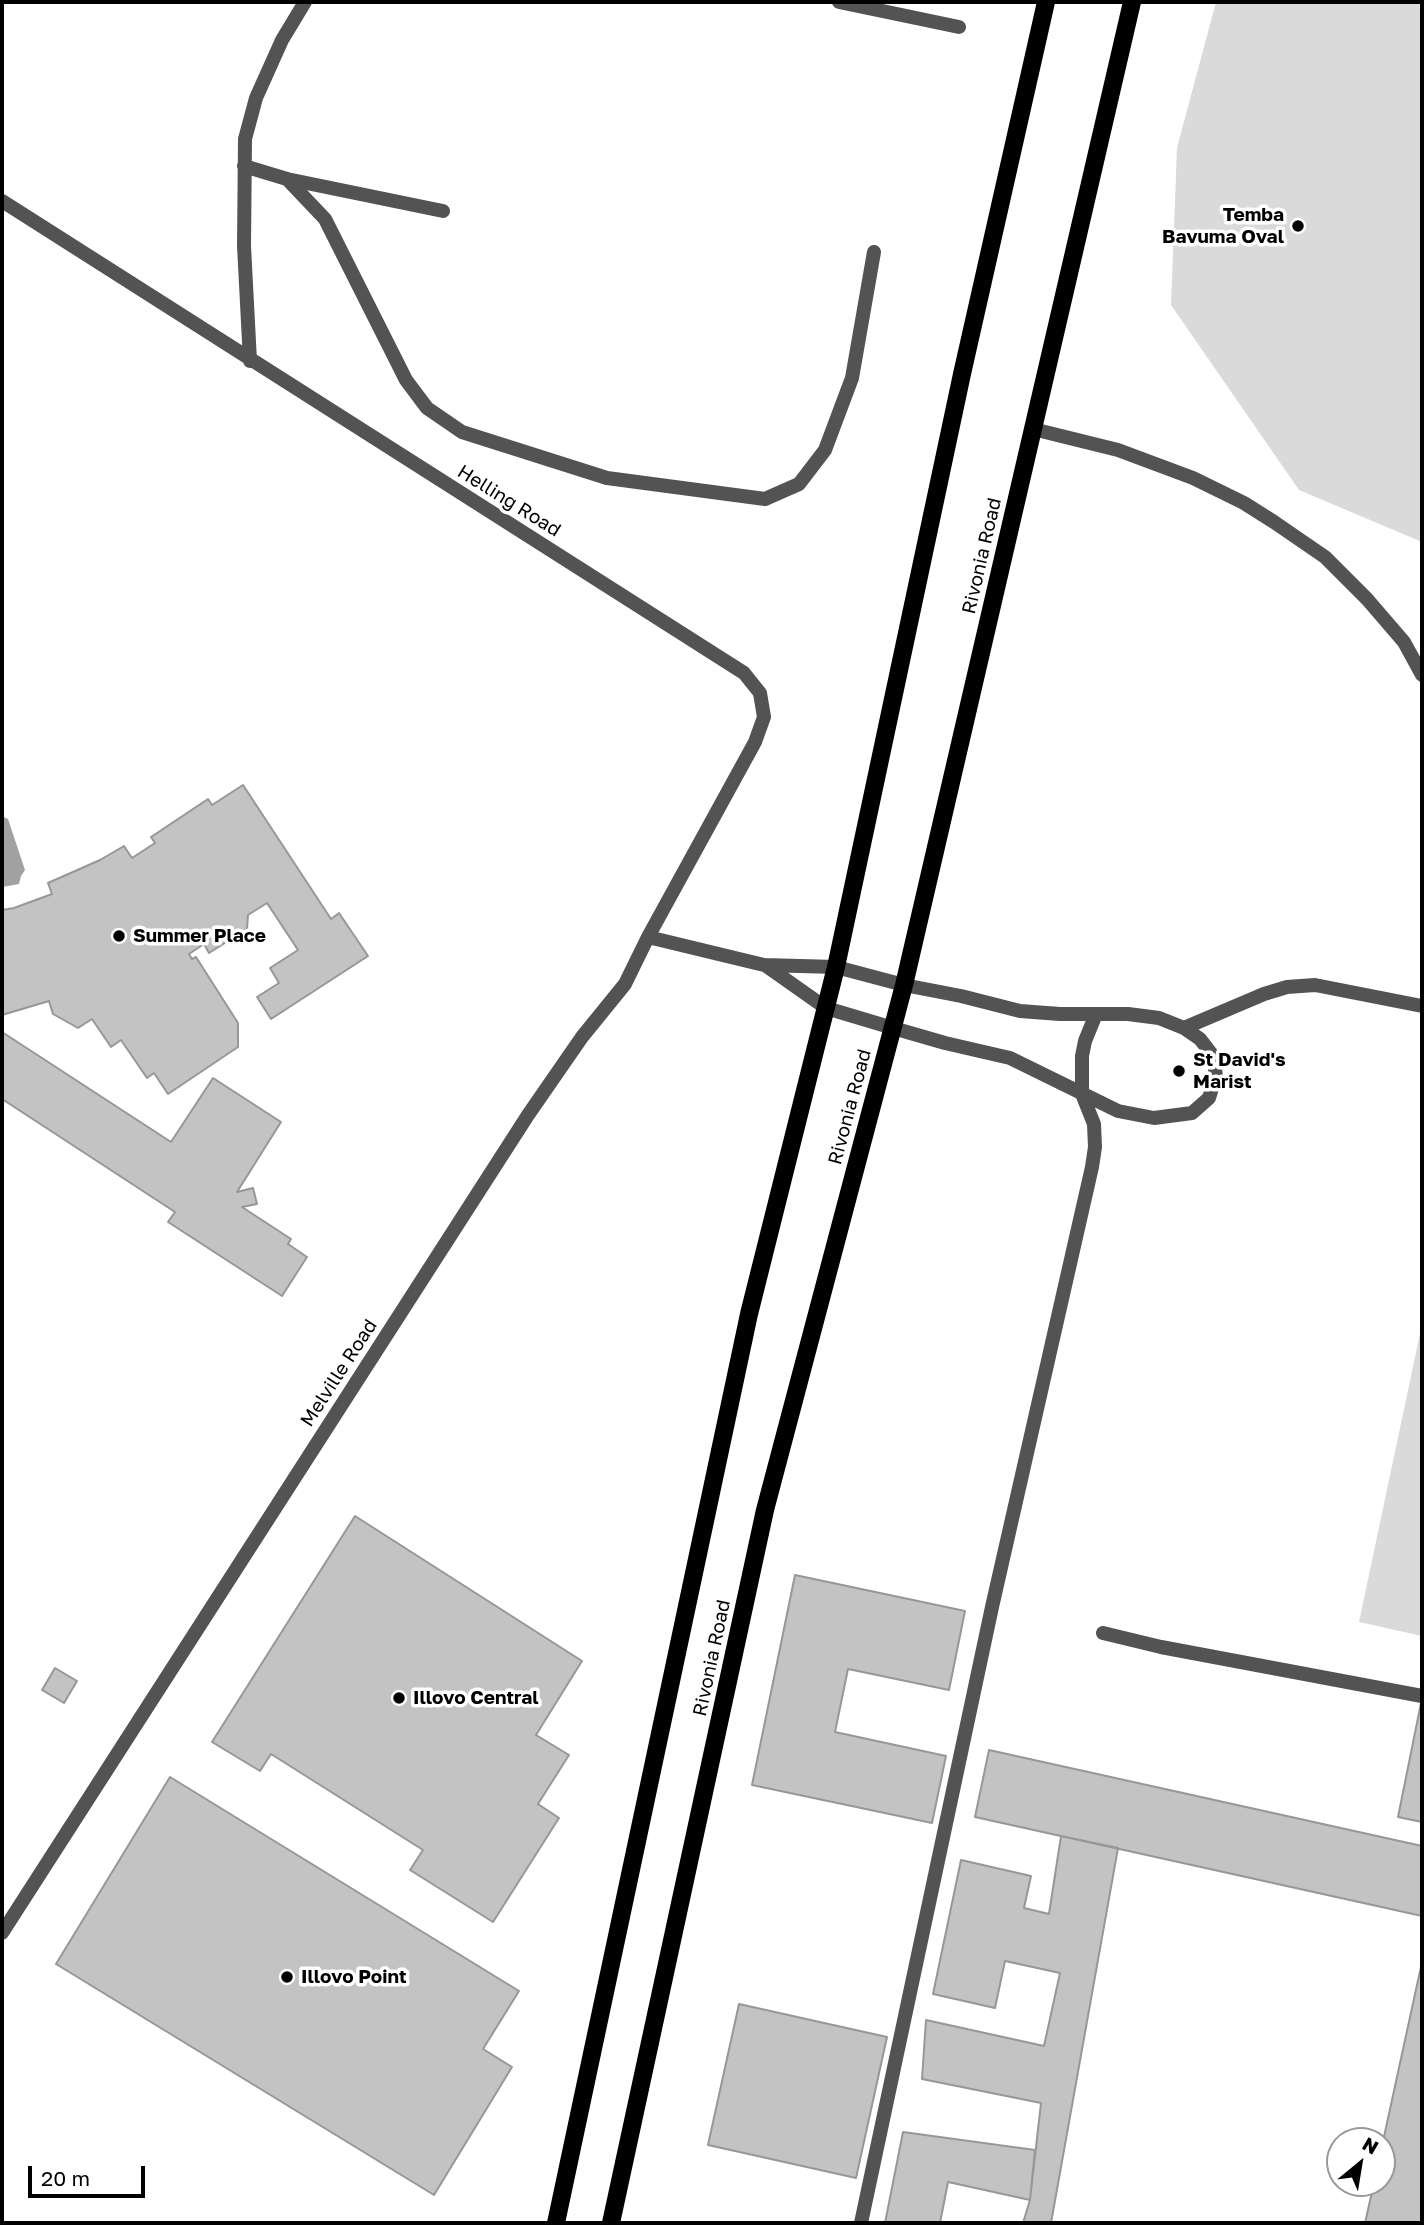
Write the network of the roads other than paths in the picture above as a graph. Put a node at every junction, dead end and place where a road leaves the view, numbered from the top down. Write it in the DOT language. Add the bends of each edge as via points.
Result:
graph roads {
  1 [pos="305,2"];
  2 [pos="839,2"];
  3 [pos="1046,2"];
  4 [pos="1132,2"];
  5 [pos="958,27"];
  6 [pos="244,166"];
  7 [pos="286,179"];
  8 [pos="2,201"];
  9 [pos="443,211"];
  10 [pos="874,252"];
  11 [pos="250,361"];
  12 [pos="1033,429"];
  13 [pos="1422,675"];
  14 [pos="648,937"];
  15 [pos="764,964"];
  16 [pos="836,967"];
  17 [pos="904,985"];
  18 [pos="1422,1006"];
  19 [pos="826,1008"];
  20 [pos="1096,1014"];
  21 [pos="893,1028"];
  22 [pos="1184,1028"];
  23 [pos="1082,1094"];
  24 [pos="1103,1633"];
  25 [pos="1422,1696"];
  26 [pos="2,1933"];
  27 [pos="556,2223"];
  28 [pos="611,2223"];
  29 [pos="861,2223"];
  1 -- 6 [label="street" via="256,98 245,139"];
  2 -- 5 [label="street"];
  3 -- 16 [label="main road, Rivonia Road"];
  4 -- 12 [label="main road, Rivonia Road"];
  6 -- 7 [label="street"];
  6 -- 11 [label="street"];
  7 -- 9 [label="street"];
  7 -- 10 [label="street" via="325,219 406,380 428,408 461,432 607,478 765,499 799,484 825,450 852,378"];
  8 -- 11 [label="street, Helling Road"];
  11 -- 14 [label="street, Helling Road" via="744,673 760,693 764,717 755,742"];
  12 -- 13 [label="street" via="1118,450 1244,503 1325,557 1404,642"];
  12 -- 17 [label="main road, Rivonia Road"];
  14 -- 15 [label="street"];
  14 -- 26 [label="street, Melville Road" via="625,984 521,1126"];
  15 -- 16 [label="street"];
  15 -- 19 [label="street"];
  16 -- 17 [label="street"];
  16 -- 19 [label="main road, Rivonia Road"];
  17 -- 20 [label="street" via="1020,1011"];
  17 -- 21 [label="main road, Rivonia Road"];
  18 -- 22 [label="street" via="1315,985 1287,987"];
  19 -- 21 [label="street"];
  19 -- 27 [label="main road, Rivonia Road" via="749,1314"];
  20 -- 22 [label="street" via="1159,1018"];
  20 -- 23 [label="street" via="1082,1056"];
  21 -- 23 [label="street" via="1010,1058"];
  21 -- 28 [label="main road, Rivonia Road" via="765,1510"];
  22 -- 23 [label="street" via="1213,1056 1216,1076 1209,1098 1192,1113 1154,1118 1118,1111"];
  23 -- 29 [label="street" via="1094,1125 1092,1167 992,1607"];
  24 -- 25 [label="street"];
}
